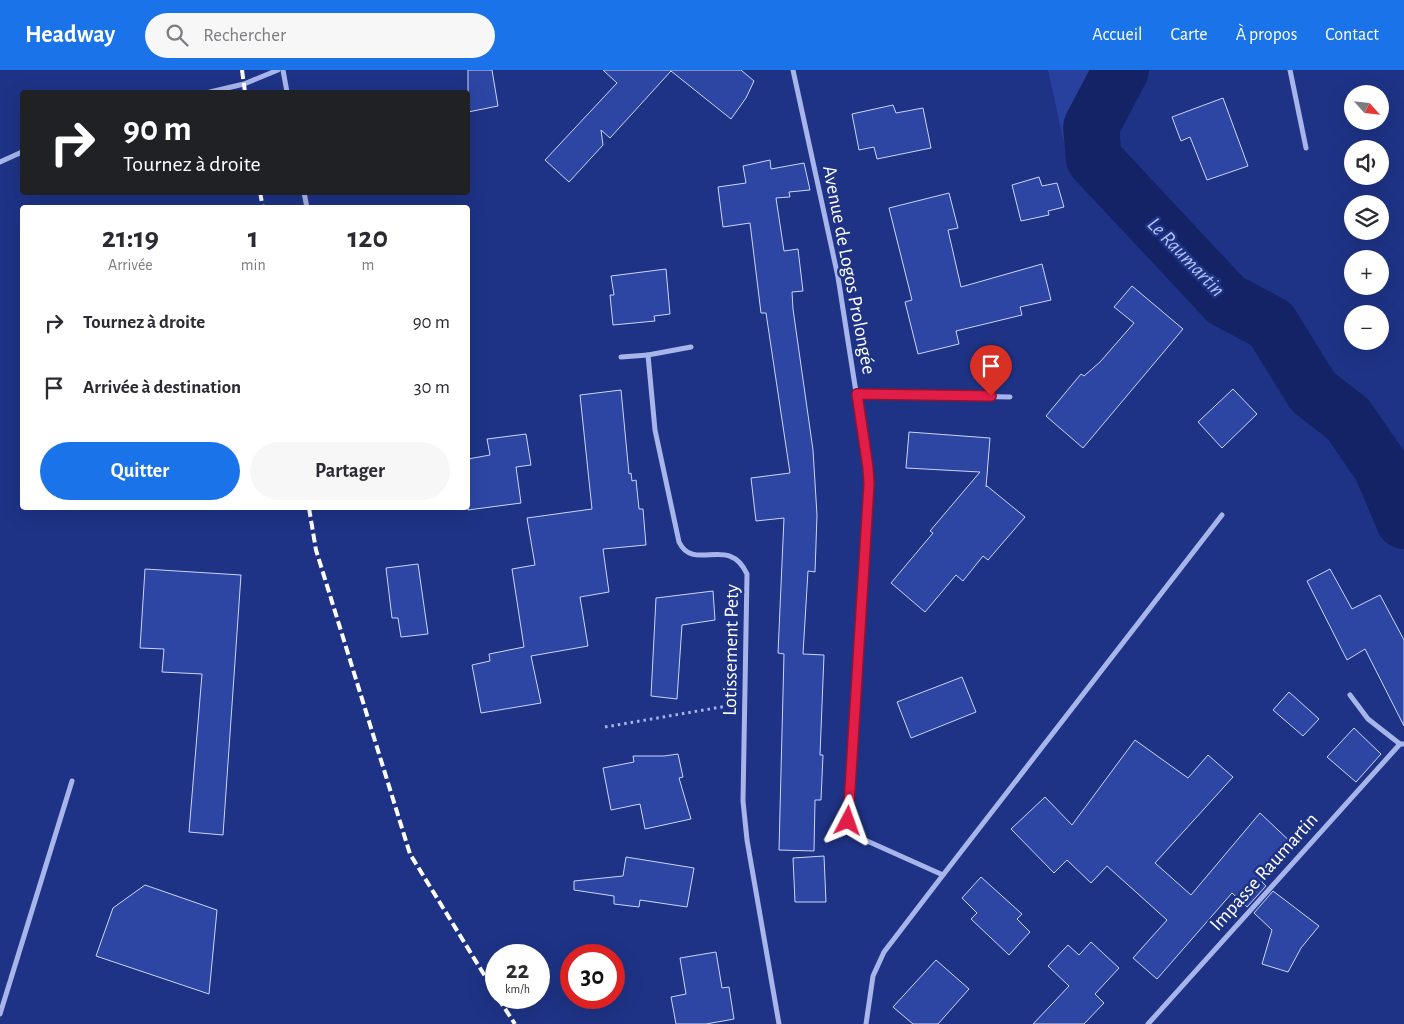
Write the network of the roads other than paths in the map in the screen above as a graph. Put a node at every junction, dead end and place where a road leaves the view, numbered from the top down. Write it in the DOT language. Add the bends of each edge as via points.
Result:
graph roads {
  1 [pos="278,70"];
  2 [pos="283,70"];
  3 [pos="793,70"];
  4 [pos="1290,70"];
  5 [pos="218,90"];
  6 [pos="287,90"];
  7 [pos="1306,148"];
  8 [pos="20,153"];
  9 [pos="0,162"];
  10 [pos="691,347"];
  11 [pos="648,355"];
  12 [pos="621,357"];
  13 [pos="857,394"];
  14 [pos="1010,397"];
  15 [pos="1222,515"];
  16 [pos="1350,695"];
  17 [pos="1402,744"];
  18 [pos="72,781"];
  19 [pos="944,875"];
  20 [pos="0,1014"];
  21 [pos="779,1024"];
  22 [pos="866,1024"];
  23 [pos="1148,1024"];
  1 -- 5 [label="street"];
  2 -- 6 [label="street"];
  3 -- 13 [label="street, Avenue de Logos Prolongée" via="838,277"];
  4 -- 7 [label="street"];
  8 -- 9 [label="street"];
  10 -- 11 [label="street"];
  11 -- 12 [label="street"];
  11 -- 21 [label="street, Lotissement Pety" via="655,430 679,542 683,550 693,555 731,555 742,562 747,574 743,801"];
  13 -- 14 [label="street"];
  13 -- 19 [label="street, Avenue de Logos Prolongée" via="869,484 848,821 856,836"];
  15 -- 19 [label="street"];
  16 -- 17 [label="street" via="1368,719"];
  17 -- 23 [label="street, Impasse Raumartin"];
  18 -- 20 [label="street"];
  19 -- 22 [label="street" via="884,952 873,976"];
}
